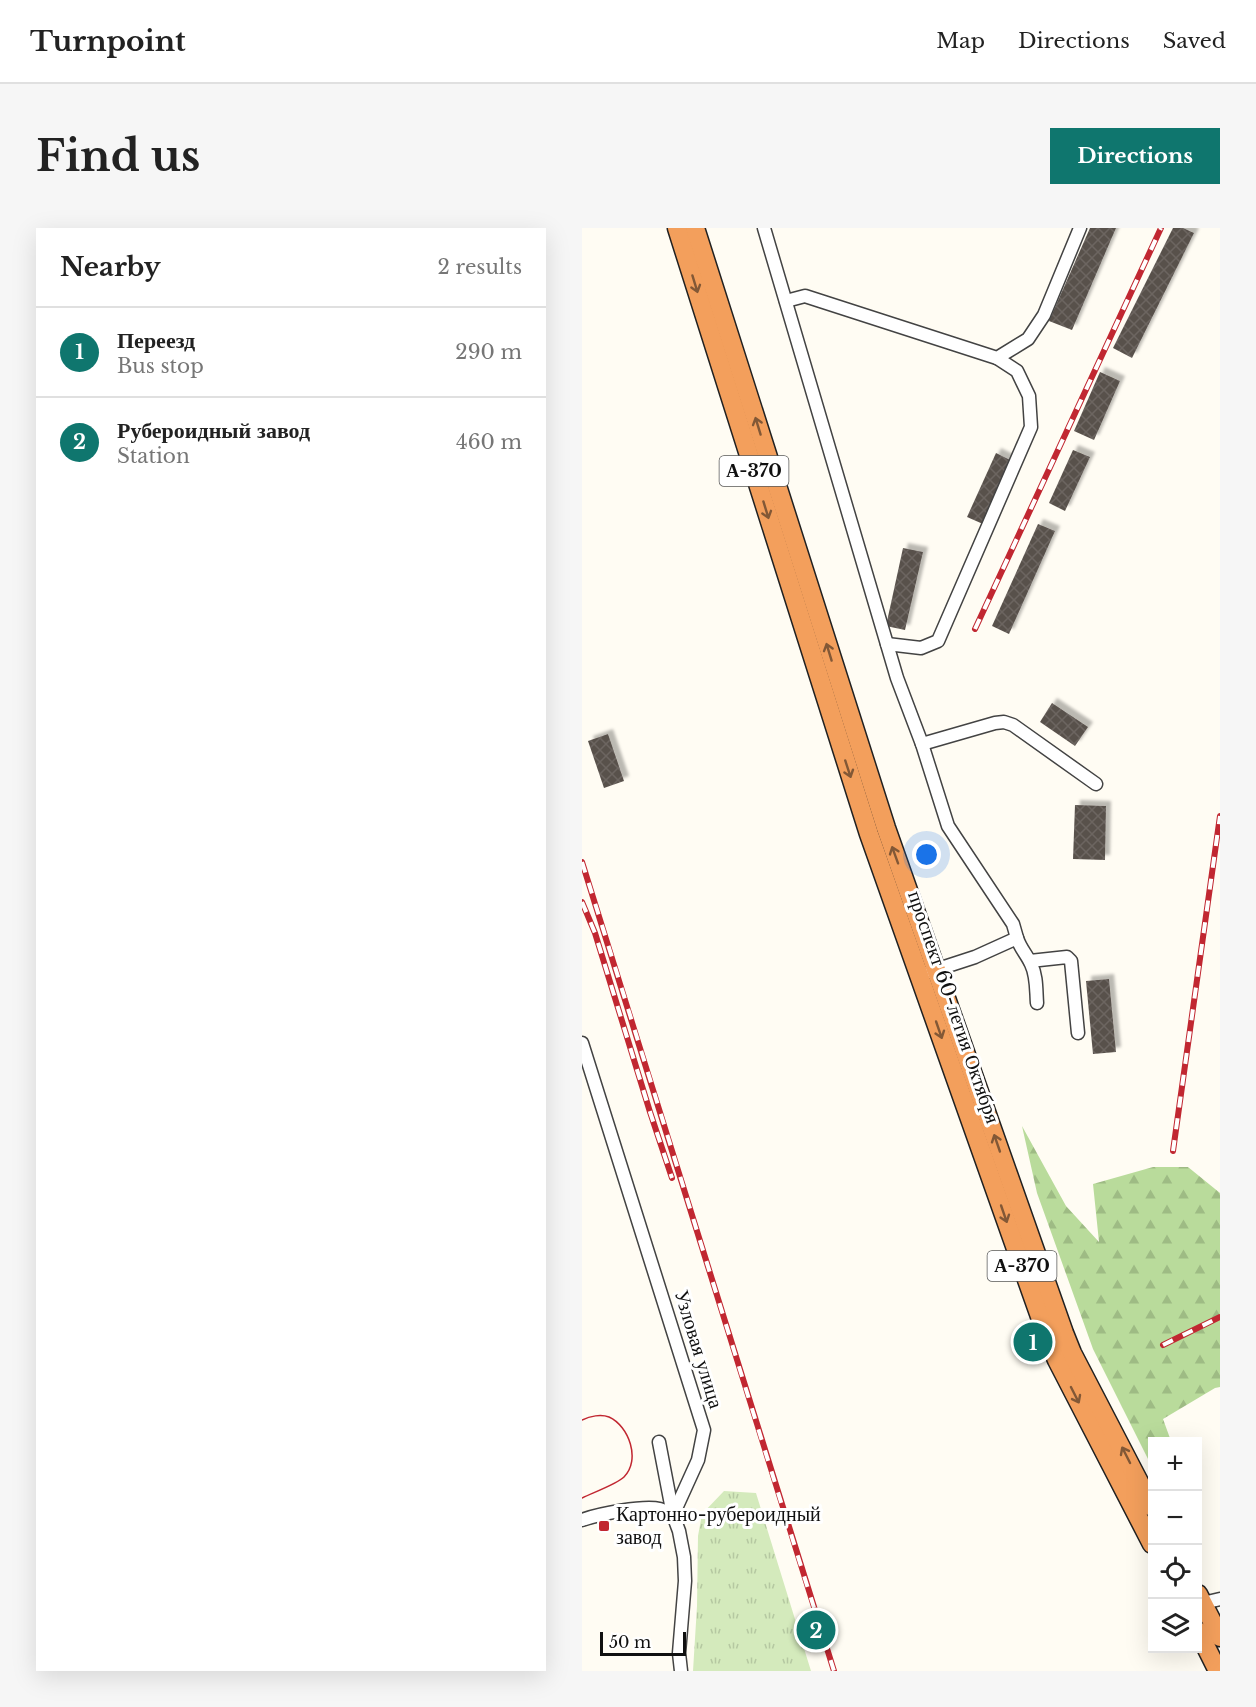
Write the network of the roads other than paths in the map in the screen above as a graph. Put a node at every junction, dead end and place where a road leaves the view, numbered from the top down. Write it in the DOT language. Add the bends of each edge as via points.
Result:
graph roads {
  1 [pos="677,228"];
  2 [pos="695,228"];
  3 [pos="764,228"];
  4 [pos="1080,228"];
  5 [pos="786,301"];
  6 [pos="997,358"];
  7 [pos="887,644"];
  8 [pos="922,744"];
  9 [pos="1096,784"];
  10 [pos="1017,938"];
  11 [pos="1030,961"];
  12 [pos="928,972"];
  13 [pos="1037,1003"];
  14 [pos="1078,1033"];
  15 [pos="582,1043"];
  16 [pos="659,1442"];
  17 [pos="1148,1499"];
  18 [pos="673,1515"];
  19 [pos="582,1520"];
  20 [pos="1148,1536"];
  21 [pos="1207,1599"];
  22 [pos="1220,1637"];
  23 [pos="1202,1641"];
  24 [pos="681,1671"];
  25 [pos="1218,1671"];
  1 -- 12 [label="highway, проспект 60-летия Октября / А-370, one-way" via="869,834"];
  12 -- 2 [label="highway, проспект 60-летия Октября / А-370, one-way"];
  3 -- 5 [label="street"];
  4 -- 6 [label="street" via="1044,315 1028,339"];
  5 -- 6 [label="street" via="806,296"];
  5 -- 7 [label="street"];
  6 -- 7 [label="street" via="1017,371 1029,396 1031,427 938,641 921,648"];
  7 -- 8 [label="street"];
  8 -- 9 [label="street" via="1004,722"];
  8 -- 10 [label="street" via="948,826 1013,924"];
  10 -- 11 [label="street"];
  10 -- 12 [label="street"];
  11 -- 13 [label="street"];
  11 -- 14 [label="street" via="1067,957 1071,961"];
  17 -- 12 [label="highway, проспект 60-летия Октября / А-370, one-way" via="1072,1353"];
  12 -- 20 [label="highway, проспект 60-летия Октября / А-370, one-way" via="1048,1340"];
  15 -- 18 [label="street, Узловая улица" via="704,1430 698,1460"];
  16 -- 18 [label="street"];
  18 -- 19 [label="street" via="660,1509 636,1509"];
  18 -- 24 [label="street" via="684,1557"];
  21 -- 22 [label="highway"];
  23 -- 25 [label="highway"];
}
